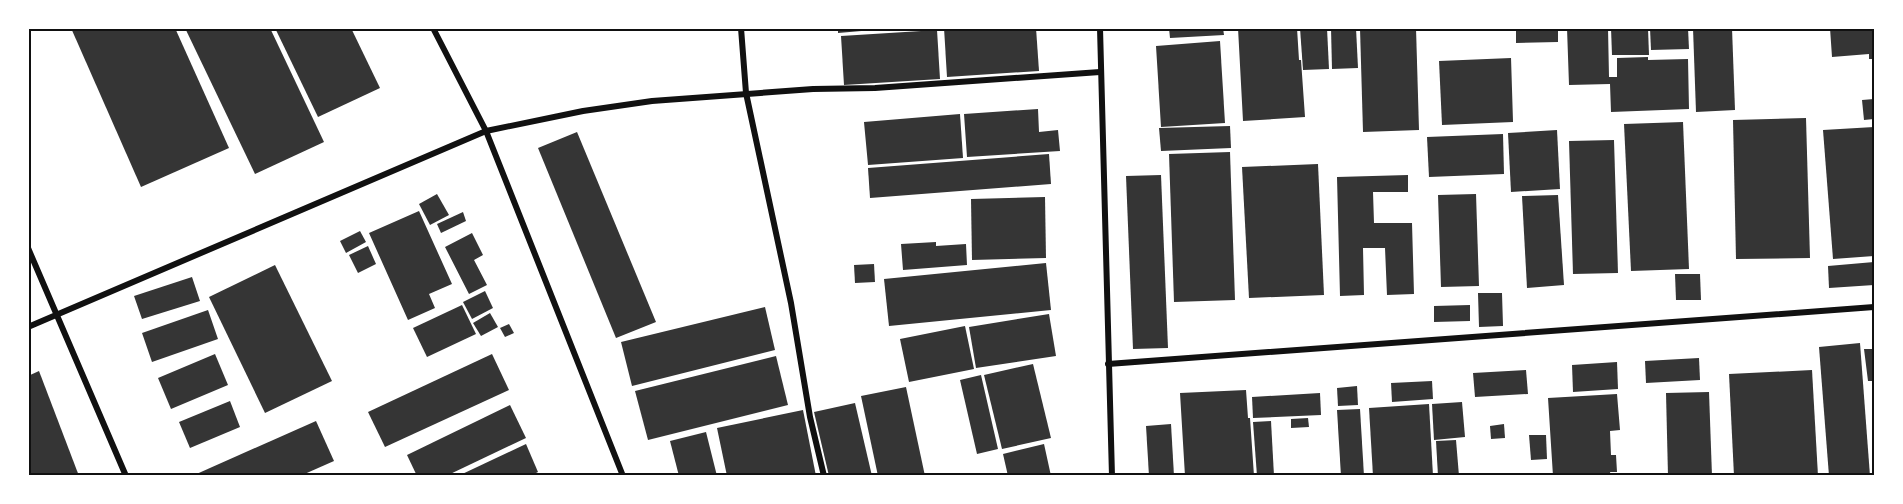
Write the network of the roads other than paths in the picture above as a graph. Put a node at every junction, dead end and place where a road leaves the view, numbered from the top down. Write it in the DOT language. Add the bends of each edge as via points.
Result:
graph roads {
  1 [pos="433,28"];
  2 [pos="741,28"];
  3 [pos="1100,28"];
  4 [pos="1100,72"];
  5 [pos="746,93"];
  6 [pos="486,131"];
  7 [pos="28,248"];
  8 [pos="1875,307"];
  9 [pos="57,315"];
  10 [pos="28,327"];
  11 [pos="1108,364"];
  12 [pos="126,476"];
  13 [pos="623,476"];
  14 [pos="824,476"];
  15 [pos="1112,476"];
  1 -- 6 [label="street"];
  2 -- 5 [label="street"];
  3 -- 4 [label="street"];
  4 -- 5 [label="street"];
  4 -- 11 [label="street"];
  5 -- 6 [label="street" via="652,100"];
  5 -- 14 [label="street"];
  6 -- 9 [label="street"];
  6 -- 13 [label="street"];
  7 -- 9 [label="street"];
  8 -- 11 [label="street"];
  9 -- 10 [label="street"];
  9 -- 12 [label="street"];
  11 -- 15 [label="street"];
}
